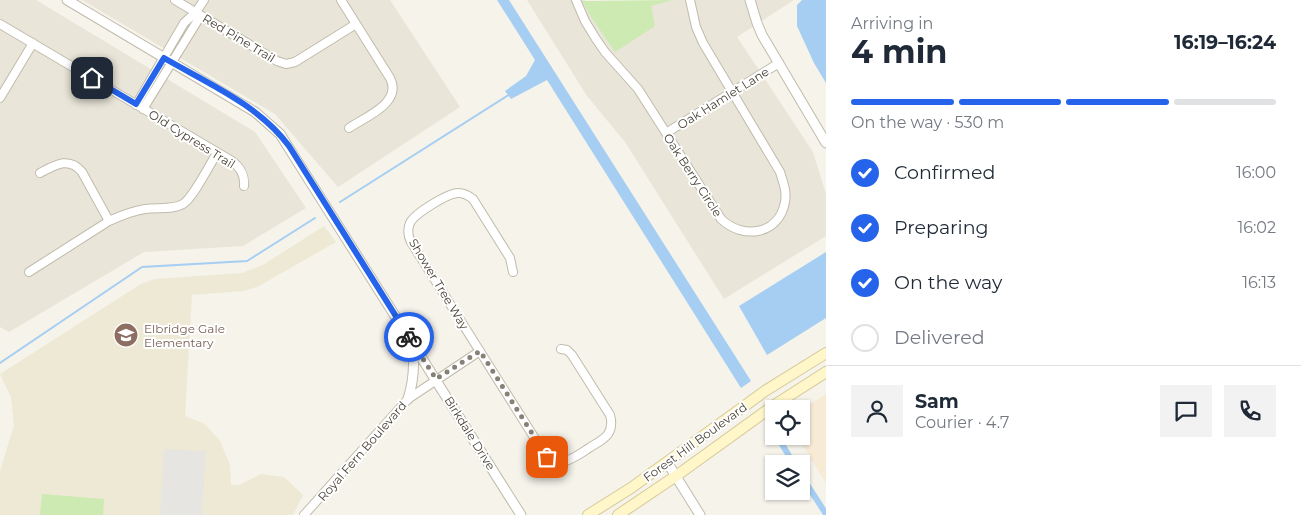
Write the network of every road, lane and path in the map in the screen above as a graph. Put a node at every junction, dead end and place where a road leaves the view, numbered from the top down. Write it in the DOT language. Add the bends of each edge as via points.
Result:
graph roads {
  1 [pos="67,0"];
  2 [pos="175,0"];
  3 [pos="204,0"];
  4 [pos="341,0"];
  5 [pos="576,0"];
  6 [pos="690,0"];
  7 [pos="750,0"];
  8 [pos="196,12"];
  9 [pos="0,24"];
  10 [pos="356,24"];
  11 [pos="33,43"];
  12 [pos="168,60"];
  13 [pos="779,63"];
  14 [pos="732,93"];
  15 [pos="0,98"];
  16 [pos="140,107"];
  17 [pos="349,128"];
  18 [pos="666,133"];
  19 [pos="826,143"];
  20 [pos="217,152"];
  21 [pos="40,173"];
  22 [pos="244,186"];
  23 [pos="109,221"];
  24 [pos="29,272"];
  25 [pos="513,272"];
  26 [pos="412,342"];
  27 [pos="561,349"];
  28 [pos="480,351"];
  29 [pos="826,353"];
  30 [pos="826,372"];
  31 [pos="436,379"];
  32 [pos="408,398"];
  33 [pos="667,462"];
  34 [pos="676,476"];
  35 [pos="313,506"];
  36 [pos="304,515"];
  37 [pos="310,515"];
  38 [pos="521,515"];
  39 [pos="588,515"];
  40 [pos="618,515"];
  41 [pos="700,515"];
  1 -- 12 [label="street, Birkdale Drive"];
  2 -- 8 [label="street, Red Pine Trail"];
  3 -- 8 [label="street"];
  4 -- 10 [label="street"];
  5 -- 18 [label="street, Oak Berry Circle" via="605,52 631,80"];
  6 -- 14 [label="street, Oak Berry Circle" via="702,43"];
  7 -- 13 [label="street" via="757,23"];
  8 -- 10 [label="street, Red Pine Trail" via="286,64 295,62"];
  8 -- 12 [label="street" via="184,23"];
  9 -- 11 [label="street, Old Cypress Trail"];
  10 -- 17 [label="street" via="390,78 393,91 387,103"];
  11 -- 15 [label="street"];
  11 -- 16 [label="street, Old Cypress Trail"];
  12 -- 16 [label="street"];
  12 -- 26 [label="street, Birkdale Drive" via="255,112 280,134"];
  13 -- 14 [label="street, Oak Hamlet Lane"];
  13 -- 19 [label="street"];
  14 -- 18 [label="street, Oak Hamlet Lane"];
  14 -- 18 [label="street, Oak Berry Circle" via="780,172 785,186 786,202 780,216 770,226 748,232 727,225"];
  16 -- 20 [label="street, Old Cypress Trail"];
  20 -- 22 [label="street, Old Cypress Trail" via="236,164"];
  20 -- 23 [label="street" via="184,204 143,209"];
  21 -- 23 [label="street" via="62,162 75,166 82,172"];
  23 -- 24 [label="street"];
  25 -- 28 [label="street, Shower Tree Way" via="510,258 473,199 466,194 448,196 415,217 410,225 408,234 411,242"];
  26 -- 31 [label="street, Birkdale Drive"];
  26 -- 32 [label="street" via="415,365"];
  27 -- 28 [label="street, Shower Tree Way" via="572,355 610,415 612,424 602,440 560,462 551,460 544,453"];
  28 -- 31 [label="street"];
  29 -- 33 [label="main road, Forest Hill Boulevard" via="765,391"];
  30 -- 34 [label="main road, Forest Hill Boulevard" via="750,421"];
  31 -- 32 [label="street, Royal Fern Boulevard"];
  31 -- 38 [label="street, Birkdale Drive"];
  32 -- 35 [label="street, Royal Fern Boulevard"];
  33 -- 34 [label="street"];
  33 -- 39 [label="main road, Forest Hill Boulevard"];
  34 -- 40 [label="main road, Forest Hill Boulevard"];
  34 -- 41 [label="street"];
  35 -- 36 [label="street, Royal Fern Boulevard"];
  35 -- 37 [label="street, Royal Fern Boulevard"];
}
